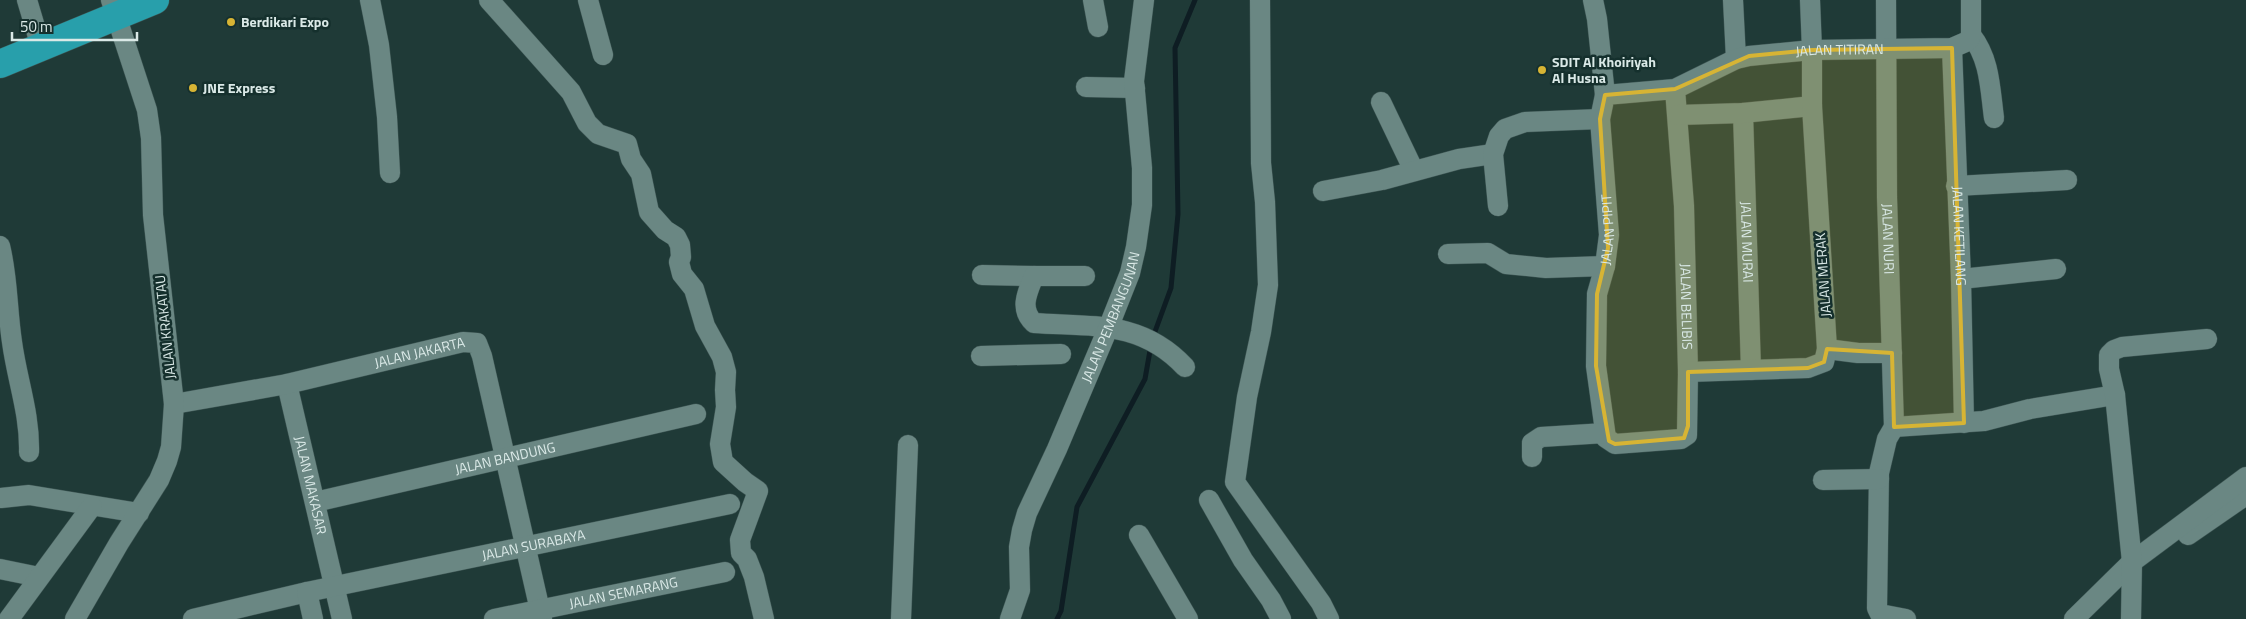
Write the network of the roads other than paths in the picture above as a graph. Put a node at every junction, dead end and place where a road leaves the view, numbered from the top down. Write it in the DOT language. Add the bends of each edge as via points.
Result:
graph roads {
  1 [pos="27,0"];
  2 [pos="155,0"];
  3 [pos="370,0"];
  4 [pos="490,0"];
  5 [pos="588,0"];
  6 [pos="1093,0"];
  7 [pos="1144,0"];
  8 [pos="1260,0"];
  9 [pos="1593,0"];
  10 [pos="1733,0"];
  11 [pos="1810,0"];
  12 [pos="1886,0"];
  13 [pos="1971,0"];
  14 [pos="114,7"];
  15 [pos="1098,27"];
  16 [pos="1970,35"];
  17 [pos="41,47"];
  18 [pos="1952,48"];
  19 [pos="1812,50"];
  20 [pos="1886,50"];
  21 [pos="603,55"];
  22 [pos="1736,59"];
  23 [pos="0,64"];
  24 [pos="1086,87"];
  25 [pos="1135,88"];
  26 [pos="1675,89"];
  27 [pos="1605,95"];
  28 [pos="1381,102"];
  29 [pos="1812,106"];
  30 [pos="1742,113"];
  31 [pos="1678,115"];
  32 [pos="1994,118"];
  33 [pos="1600,119"];
  34 [pos="1493,154"];
  35 [pos="1414,171"];
  36 [pos="390,174"];
  37 [pos="2067,180"];
  38 [pos="1956,186"];
  39 [pos="1323,191"];
  40 [pos="1498,206"];
  41 [pos="0,246"];
  42 [pos="1448,254"];
  43 [pos="1605,266"];
  44 [pos="2056,269"];
  45 [pos="982,275"];
  46 [pos="1034,276"];
  47 [pos="1085,276"];
  48 [pos="1961,279"];
  49 [pos="1044,324"];
  50 [pos="1109,326"];
  51 [pos="2207,340"];
  52 [pos="1827,349"];
  53 [pos="1892,353"];
  54 [pos="981,356"];
  55 [pos="1184,367"];
  56 [pos="1751,370"];
  57 [pos="1688,372"];
  58 [pos="287,384"];
  59 [pos="2115,395"];
  60 [pos="174,404"];
  61 [pos="696,414"];
  62 [pos="1964,423"];
  63 [pos="1894,427"];
  64 [pos="1605,433"];
  65 [pos="908,445"];
  66 [pos="29,452"];
  67 [pos="1532,457"];
  68 [pos="507,459"];
  69 [pos="2246,477"];
  70 [pos="1879,479"];
  71 [pos="1823,480"];
  72 [pos="2246,495"];
  73 [pos="1,498"];
  74 [pos="1208,500"];
  75 [pos="315,502"];
  76 [pos="730,504"];
  77 [pos="92,506"];
  78 [pos="139,513"];
  79 [pos="1139,535"];
  80 [pos="525,547"];
  81 [pos="0,569"];
  82 [pos="2132,569"];
  83 [pos="725,572"];
  84 [pos="39,577"];
  85 [pos="336,587"];
  86 [pos="307,592"];
  87 [pos="541,614"];
  88 [pos="1012,618"];
  89 [pos="8,619"];
  90 [pos="75,619"];
  91 [pos="193,619"];
  92 [pos="313,619"];
  93 [pos="342,619"];
  94 [pos="494,619"];
  95 [pos="764,619"];
  96 [pos="901,619"];
  97 [pos="1188,619"];
  98 [pos="1281,619"];
  99 [pos="1329,619"];
  100 [pos="1906,619"];
  101 [pos="2074,619"];
  102 [pos="2090,619"];
  103 [pos="2131,619"];
  1 -- 17 [label="street"];
  2 -- 14 [label="highway"];
  3 -- 36 [label="street" via="379,45"];
  4 -- 95 [label="street" via="571,92 587,123 598,134 627,144 640,174 649,212 680,244 682,274 694,289 705,326 722,357 726,372 726,407 720,444 723,462 758,491 740,540 741,553 754,577"];
  5 -- 21 [label="street"];
  6 -- 15 [label="street"];
  7 -- 25 [label="street, JALAN PEMBANGUNAN" via="1135,62"];
  8 -- 99 [label="street" via="1261,163 1268,285 1235,482"];
  9 -- 27 [label="street, JALAN PIPIT"];
  10 -- 22 [label="street"];
  11 -- 19 [label="street, JALAN MERAK"];
  12 -- 20 [label="street, JALAN NURI"];
  13 -- 16 [label="street"];
  14 -- 17 [label="highway"];
  14 -- 60 [label="street, JALAN KRAKATAU" via="146,110 151,138 153,215"];
  16 -- 18 [label="street" via="1968,41"];
  16 -- 32 [label="street" via="1979,45 1987,63"];
  17 -- 23 [label="highway"];
  18 -- 20 [label="street, JALAN TITIRAN"];
  18 -- 38 [label="street, JALAN KETILANG"];
  19 -- 20 [label="street, JALAN TITIRAN"];
  19 -- 22 [label="street, JALAN TITIRAN"];
  19 -- 29 [label="street, JALAN MERAK"];
  20 -- 53 [label="street, JALAN NURI"];
  22 -- 26 [label="street, JALAN TITIRAN"];
  24 -- 25 [label="street"];
  25 -- 50 [label="street, JALAN PEMBANGUNAN" via="1142,205 1130,274"];
  26 -- 27 [label="street"];
  26 -- 31 [label="street, JALAN BELIBIS"];
  27 -- 33 [label="street, JALAN PIPIT"];
  28 -- 35 [label="street"];
  29 -- 30 [label="street"];
  29 -- 52 [label="street, JALAN MERAK"];
  30 -- 31 [label="street"];
  30 -- 56 [label="street, JALAN MURAI"];
  31 -- 57 [label="street, JALAN BELIBIS"];
  33 -- 34 [label="street" via="1518,124 1505,129 1499,136"];
  33 -- 43 [label="street, JALAN PIPIT" via="1608,226"];
  34 -- 35 [label="street" via="1459,158"];
  34 -- 40 [label="street"];
  35 -- 39 [label="street"];
  37 -- 38 [label="street"];
  38 -- 48 [label="street, JALAN KETILANG"];
  41 -- 66 [label="street" via="6,272 12,345 27,410"];
  42 -- 43 [label="street" via="1488,254 1506,264 1538,267"];
  43 -- 64 [label="street, JALAN PIPIT" via="1597,294 1596,366"];
  44 -- 48 [label="street"];
  45 -- 46 [label="street"];
  46 -- 47 [label="street"];
  46 -- 49 [label="street" via="1025,306 1034,323"];
  48 -- 62 [label="street, JALAN KETILANG"];
  49 -- 50 [label="street"];
  49 -- 54 [label="street" via="1052,354"];
  50 -- 55 [label="street" via="1157,343"];
  50 -- 88 [label="street, JALAN PEMBANGUNAN" via="1027,514 1020,547 1020,590"];
  51 -- 59 [label="street" via="2114,350 2109,355 2108,368"];
  52 -- 53 [label="street"];
  52 -- 56 [label="street" via="1820,365"];
  53 -- 63 [label="street, JALAN NURI"];
  56 -- 57 [label="street"];
  57 -- 64 [label="street, JALAN BELIBIS" via="1688,426 1684,438 1615,444"];
  58 -- 60 [label="street, JALAN JAKARTA"];
  58 -- 68 [label="street, JALAN JAKARTA" via="471,341 477,343"];
  58 -- 75 [label="street, JALAN MAKASAR"];
  59 -- 62 [label="street"];
  59 -- 82 [label="street"];
  60 -- 78 [label="street, JALAN KRAKATAU" via="174,425 167,462"];
  61 -- 68 [label="street, JALAN BANDUNG"];
  62 -- 63 [label="street"];
  63 -- 70 [label="street" via="1883,450"];
  64 -- 67 [label="street" via="1541,437 1532,443"];
  65 -- 96 [label="street"];
  68 -- 75 [label="street, JALAN BANDUNG"];
  68 -- 80 [label="street, JALAN JAKARTA"];
  69 -- 82 [label="street"];
  70 -- 71 [label="street"];
  70 -- 100 [label="street" via="1877,608 1880,614"];
  72 -- 82 [label="street" via="2171,547"];
  73 -- 77 [label="street" via="29,495"];
  74 -- 98 [label="street"];
  75 -- 85 [label="street, JALAN MAKASAR"];
  76 -- 80 [label="street, JALAN SURABAYA"];
  77 -- 78 [label="street"];
  77 -- 84 [label="street"];
  78 -- 90 [label="street, JALAN KRAKATAU"];
  79 -- 97 [label="street"];
  80 -- 85 [label="street, JALAN SURABAYA"];
  80 -- 87 [label="street, JALAN JAKARTA"];
  81 -- 84 [label="street"];
  82 -- 101 [label="street"];
  82 -- 102 [label="street"];
  82 -- 103 [label="street"];
  83 -- 87 [label="street, JALAN SEMARANG"];
  84 -- 89 [label="street"];
  85 -- 86 [label="street"];
  85 -- 93 [label="street, JALAN MAKASAR"];
  86 -- 91 [label="street"];
  86 -- 92 [label="street"];
  87 -- 94 [label="street, JALAN SEMARANG"];
}
